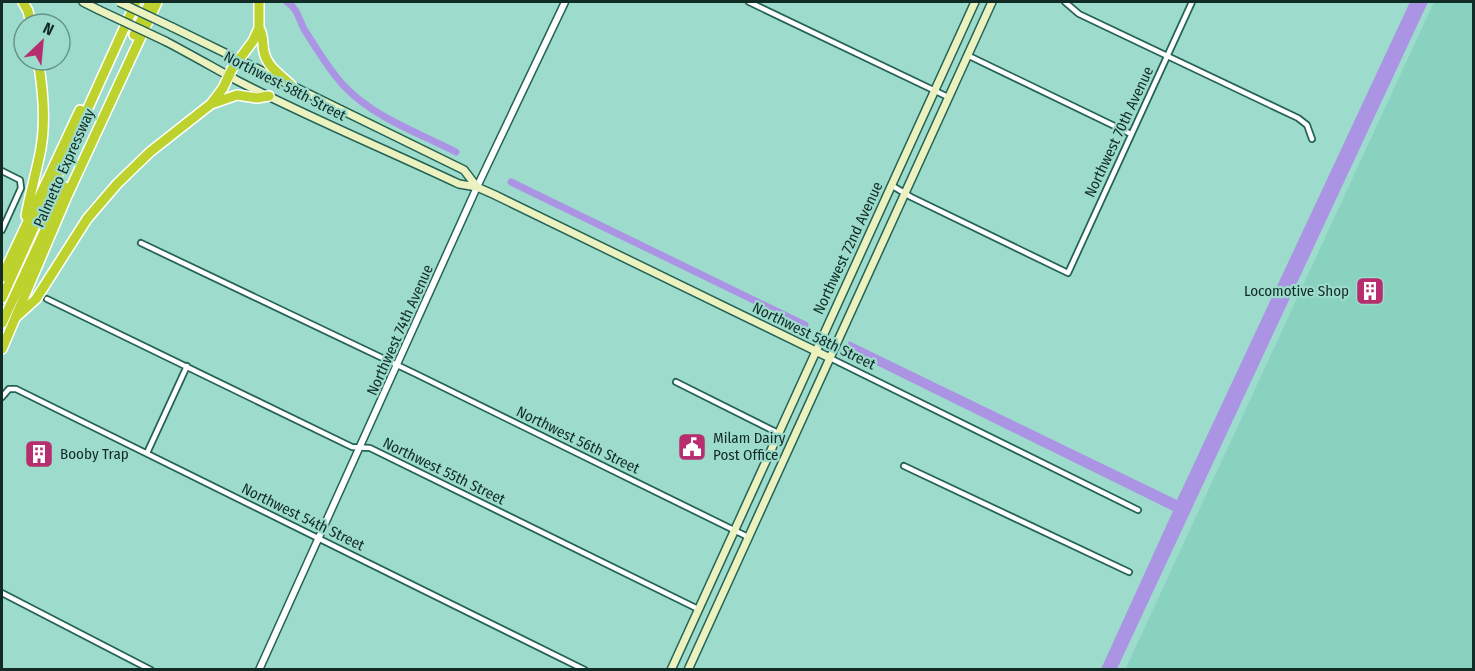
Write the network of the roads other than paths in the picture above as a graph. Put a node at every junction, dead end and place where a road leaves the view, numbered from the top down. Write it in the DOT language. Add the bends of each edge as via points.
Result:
graph roads {
  1 [pos="83,2"];
  2 [pos="118,2"];
  3 [pos="131,2"];
  4 [pos="136,2"];
  5 [pos="150,2"];
  6 [pos="157,2"];
  7 [pos="259,2"];
  8 [pos="565,2"];
  9 [pos="749,2"];
  10 [pos="975,2"];
  11 [pos="992,2"];
  12 [pos="1065,2"];
  13 [pos="1192,2"];
  14 [pos="259,28"];
  15 [pos="968,55"];
  16 [pos="1168,56"];
  17 [pos="238,60"];
  18 [pos="40,72"];
  19 [pos="229,75"];
  20 [pos="292,86"];
  21 [pos="934,90"];
  22 [pos="269,96"];
  23 [pos="948,97"];
  24 [pos="211,104"];
  25 [pos="1131,134"];
  26 [pos="1312,139"];
  27 [pos="2,171"];
  28 [pos="891,185"];
  29 [pos="477,187"];
  30 [pos="905,193"];
  31 [pos="2,230"];
  32 [pos="23,230"];
  33 [pos="141,243"];
  34 [pos="2,277"];
  35 [pos="2,297"];
  36 [pos="47,299"];
  37 [pos="16,317"];
  38 [pos="2,323"];
  39 [pos="2,349"];
  40 [pos="815,351"];
  41 [pos="830,358"];
  42 [pos="187,366"];
  43 [pos="397,366"];
  44 [pos="676,382"];
  45 [pos="2,397"];
  46 [pos="778,433"];
  47 [pos="361,447"];
  48 [pos="147,453"];
  49 [pos="904,466"];
  50 [pos="1138,510"];
  51 [pos="734,530"];
  52 [pos="748,537"];
  53 [pos="319,538"];
  54 [pos="1128,572"];
  55 [pos="2,593"];
  56 [pos="698,609"];
  57 [pos="151,669"];
  58 [pos="259,669"];
  59 [pos="585,669"];
  60 [pos="670,669"];
  61 [pos="689,669"];
  1 -- 19 [label="main road, Northwest 58th Street, bridge"];
  2 -- 17 [label="main road, Northwest 58th Street, bridge"];
  3 -- 32 [label="highway, Palmetto Expressway"];
  4 -- 35 [label="highway"];
  5 -- 38 [label="highway"];
  6 -- 37 [label="highway, Palmetto Expressway"];
  7 -- 14 [label="highway"];
  8 -- 29 [label="street, Northwest 74th Avenue"];
  9 -- 21 [label="street"];
  10 -- 21 [label="main road, Northwest 72nd Avenue"];
  11 -- 15 [label="main road, Northwest 72nd Avenue"];
  12 -- 16 [label="street" via="1079,14"];
  13 -- 16 [label="street, Northwest 70th Avenue"];
  14 -- 17 [label="highway"];
  14 -- 20 [label="highway" via="268,62"];
  15 -- 23 [label="main road, Northwest 72nd Avenue"];
  15 -- 25 [label="street"];
  16 -- 25 [label="street, Northwest 70th Avenue"];
  16 -- 26 [label="street" via="1298,118 1307,125"];
  17 -- 19 [label="highway"];
  17 -- 20 [label="main road, Northwest 58th Street"];
  18 -- 32 [label="highway" via="42,142"];
  19 -- 22 [label="main road, Northwest 58th Street"];
  19 -- 24 [label="highway"];
  20 -- 29 [label="main road, Northwest 58th Street" via="464,170"];
  21 -- 23 [label="street"];
  21 -- 28 [label="main road, Northwest 72nd Avenue"];
  22 -- 24 [label="highway" via="237,95"];
  22 -- 29 [label="main road, Northwest 58th Street" via="459,184"];
  23 -- 30 [label="main road, Northwest 72nd Avenue"];
  24 -- 37 [label="highway" via="117,184 87,219 36,299"];
  25 -- 30 [label="street, Northwest 70th Avenue" via="1068,273"];
  27 -- 31 [label="street" via="20,180 21,188"];
  28 -- 30 [label="street"];
  28 -- 40 [label="main road, Northwest 72nd Avenue"];
  29 -- 40 [label="main road, Northwest 58th Street"];
  29 -- 43 [label="street, Northwest 74th Avenue"];
  30 -- 41 [label="main road, Northwest 72nd Avenue"];
  32 -- 34 [label="highway, Palmetto Expressway"];
  33 -- 43 [label="street, Northwest 56th Street"];
  36 -- 42 [label="street, Northwest 55th Street"];
  37 -- 39 [label="highway, Palmetto Expressway"];
  40 -- 41 [label="main road, Northwest 58th Street"];
  40 -- 46 [label="main road, Northwest 72nd Avenue"];
  41 -- 50 [label="street, Northwest 58th Street"];
  41 -- 52 [label="main road, Northwest 72nd Avenue"];
  42 -- 47 [label="street, Northwest 55th Street" via="352,447"];
  42 -- 48 [label="street"];
  43 -- 47 [label="street, Northwest 74th Avenue"];
  43 -- 51 [label="street, Northwest 56th Street"];
  44 -- 46 [label="street"];
  45 -- 48 [label="street, Northwest 54th Street" via="9,389 16,389"];
  46 -- 51 [label="main road, Northwest 72nd Avenue"];
  47 -- 53 [label="street, Northwest 74th Avenue"];
  47 -- 56 [label="street, Northwest 55th Street"];
  48 -- 53 [label="street, Northwest 54th Street"];
  49 -- 54 [label="street"];
  51 -- 52 [label="street, Northwest 56th Street"];
  51 -- 56 [label="main road, Northwest 72nd Avenue"];
  52 -- 61 [label="main road, Northwest 72nd Avenue"];
  53 -- 58 [label="street, Northwest 74th Avenue"];
  53 -- 59 [label="street, Northwest 54th Street"];
  55 -- 57 [label="street"];
  56 -- 60 [label="main road, Northwest 72nd Avenue"];
}
